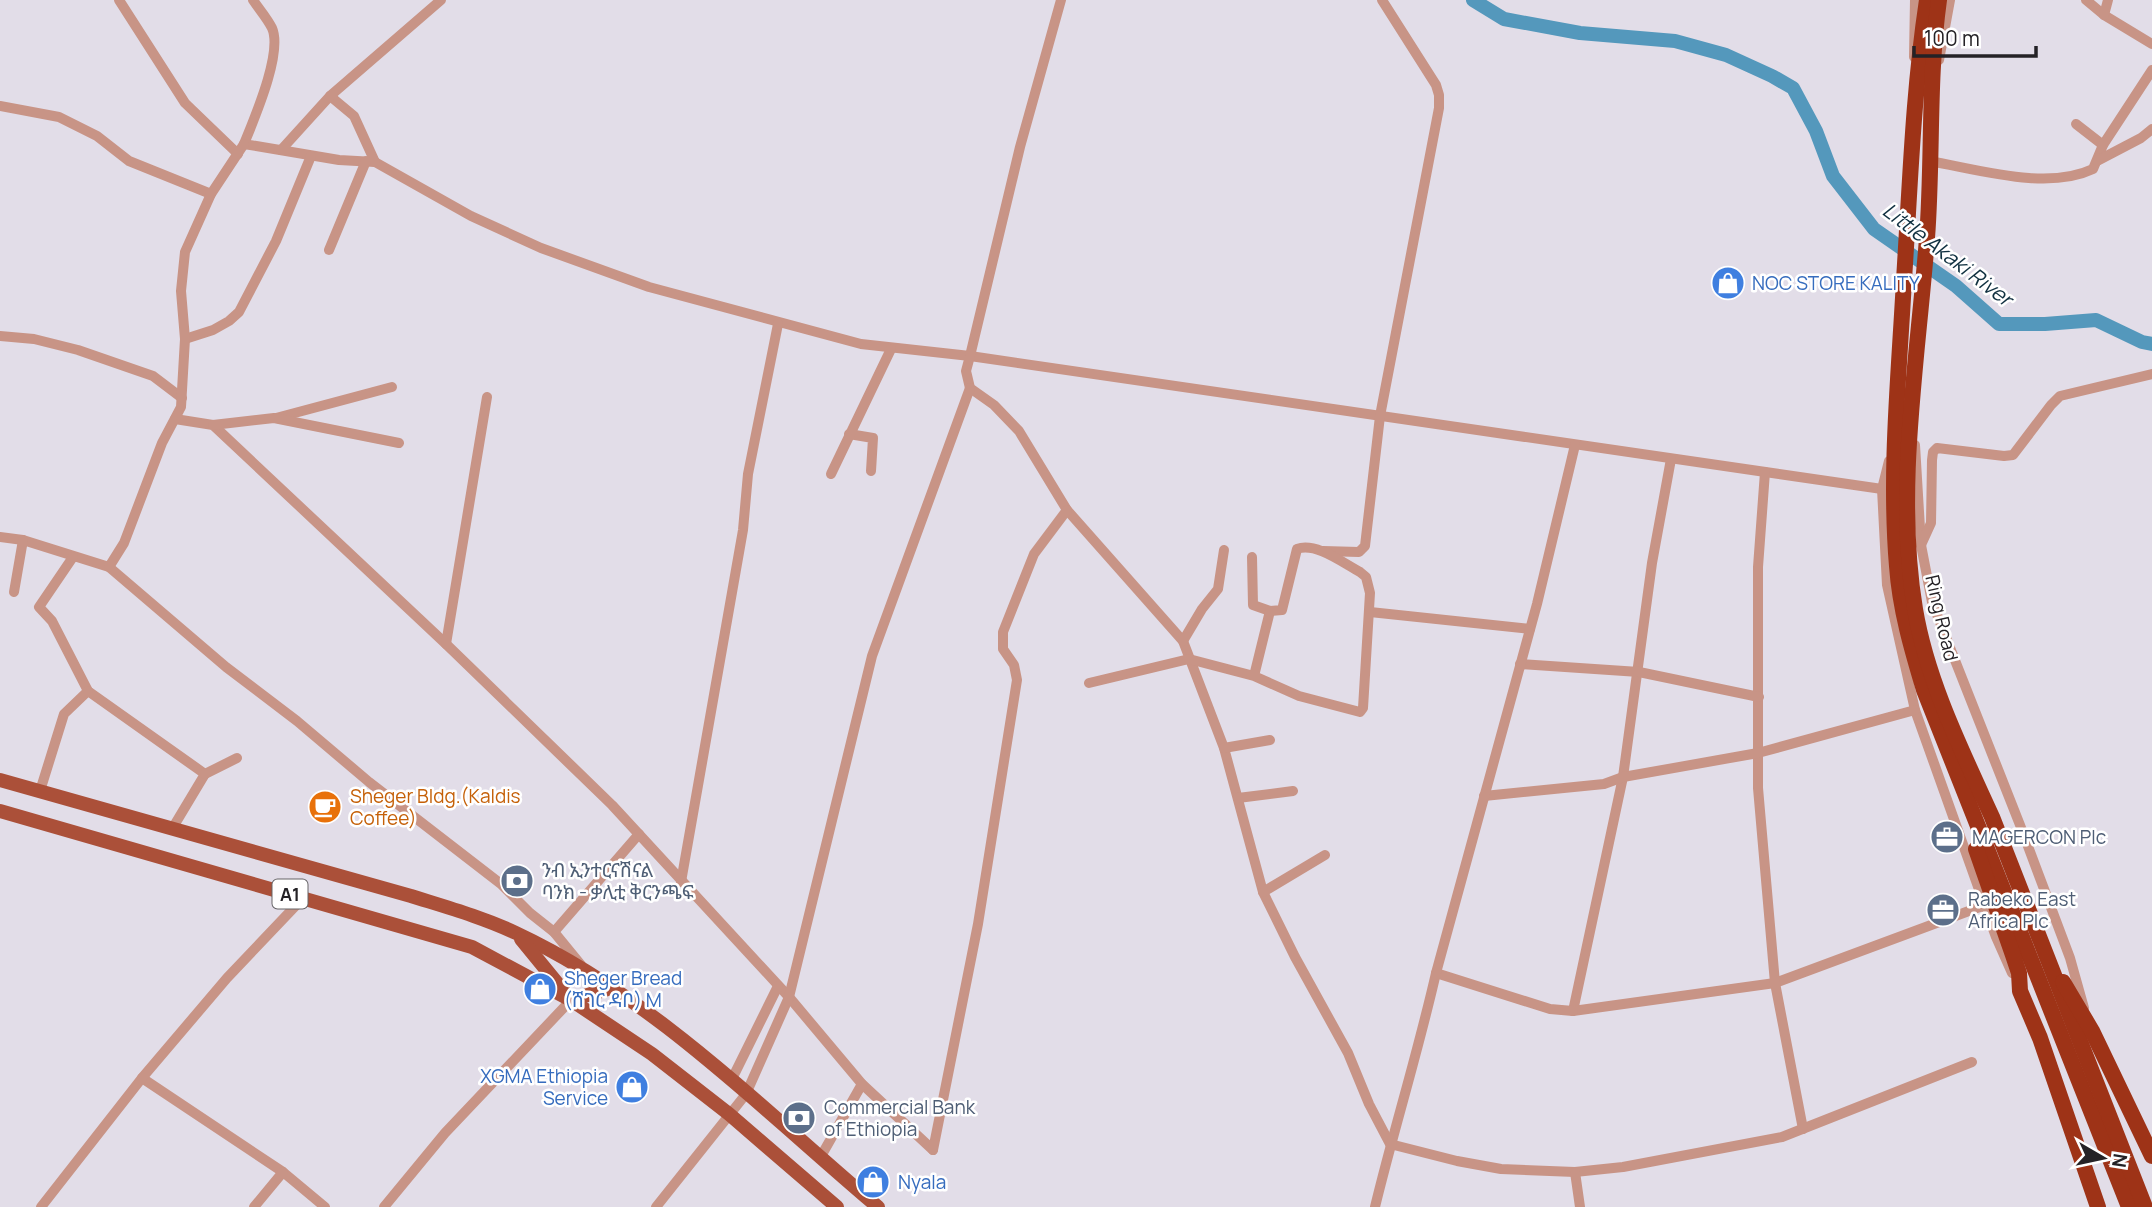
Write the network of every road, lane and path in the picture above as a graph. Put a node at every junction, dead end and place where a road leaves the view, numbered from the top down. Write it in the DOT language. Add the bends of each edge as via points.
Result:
graph roads {
  1 [pos="118,0"];
  2 [pos="253,0"];
  3 [pos="441,0"];
  4 [pos="1061,0"];
  5 [pos="1382,0"];
  6 [pos="1915,0"];
  7 [pos="1927,0"];
  8 [pos="1939,0"];
  9 [pos="1950,0"];
  10 [pos="2086,0"];
  11 [pos="2108,0"];
  12 [pos="2104,15"];
  13 [pos="2152,44"];
  14 [pos="2152,70"];
  15 [pos="1925,79"];
  16 [pos="330,96"];
  17 [pos="0,106"];
  18 [pos="2076,124"];
  19 [pos="2152,129"];
  20 [pos="2103,145"];
  21 [pos="241,149"];
  22 [pos="281,150"];
  23 [pos="311,156"];
  24 [pos="371,161"];
  25 [pos="1929,161"];
  26 [pos="2097,161"];
  27 [pos="211,194"];
  28 [pos="329,250"];
  29 [pos="778,324"];
  30 [pos="0,336"];
  31 [pos="186,339"];
  32 [pos="891,349"];
  33 [pos="970,356"];
  34 [pos="2152,374"];
  35 [pos="392,387"];
  36 [pos="970,388"];
  37 [pos="487,397"];
  38 [pos="182,398"];
  39 [pos="1380,416"];
  40 [pos="274,418"];
  41 [pos="175,419"];
  42 [pos="1904,424"];
  43 [pos="213,425"];
  44 [pos="849,434"];
  45 [pos="399,443"];
  46 [pos="1575,445"];
  47 [pos="1671,459"];
  48 [pos="871,471"];
  49 [pos="1765,472"];
  50 [pos="831,474"];
  51 [pos="1882,489"];
  52 [pos="1067,510"];
  53 [pos="0,537"];
  54 [pos="23,540"];
  55 [pos="1921,545"];
  56 [pos="1224,550"];
  57 [pos="1318,550"];
  58 [pos="73,557"];
  59 [pos="1252,557"];
  60 [pos="109,567"];
  61 [pos="14,592"];
  62 [pos="1270,611"];
  63 [pos="1370,612"];
  64 [pos="1530,629"];
  65 [pos="1183,641"];
  66 [pos="446,644"];
  67 [pos="1189,659"];
  68 [pos="1520,664"];
  69 [pos="1639,672"];
  70 [pos="1254,676"];
  71 [pos="1090,683"];
  72 [pos="88,691"];
  73 [pos="1759,697"];
  74 [pos="1915,710"];
  75 [pos="1270,740"];
  76 [pos="1224,748"];
  77 [pos="1758,753"];
  78 [pos="237,758"];
  79 [pos="1954,769"];
  80 [pos="205,774"];
  81 [pos="1623,777"];
  82 [pos="0,780"];
  83 [pos="40,791"];
  84 [pos="1293,791"];
  85 [pos="1484,796"];
  86 [pos="1238,798"];
  87 [pos="0,811"];
  88 [pos="172,829"];
  89 [pos="639,834"];
  90 [pos="1325,855"];
  91 [pos="681,882"];
  92 [pos="1263,892"];
  93 [pos="303,898"];
  94 [pos="1985,905"];
  95 [pos="554,932"];
  96 [pos="516,933"];
  97 [pos="2046,957"];
  98 [pos="586,972"];
  99 [pos="1436,973"];
  100 [pos="1775,983"];
  101 [pos="778,986"];
  102 [pos="611,988"];
  103 [pos="2020,991"];
  104 [pos="789,998"];
  105 [pos="571,1000"];
  106 [pos="1573,1012"];
  107 [pos="2092,1031"];
  108 [pos="1972,1062"];
  109 [pos="142,1078"];
  110 [pos="732,1081"];
  111 [pos="862,1084"];
  112 [pos="746,1094"];
  113 [pos="729,1114"];
  114 [pos="1803,1129"];
  115 [pos="1390,1144"];
  116 [pos="2152,1156"];
  117 [pos="820,1158"];
  118 [pos="283,1172"];
  119 [pos="1575,1172"];
  120 [pos="41,1207"];
  121 [pos="254,1207"];
  122 [pos="325,1207"];
  123 [pos="384,1207"];
  124 [pos="656,1207"];
  125 [pos="837,1207"];
  126 [pos="878,1207"];
  127 [pos="1375,1207"];
  128 [pos="1580,1207"];
  129 [pos="2098,1207"];
  130 [pos="2129,1207"];
  131 [pos="2144,1207"];
  1 -- 21 [label="street" via="185,103"];
  2 -- 21 [label="street" via="273,30 274,52"];
  3 -- 16 [label="street"];
  4 -- 33 [label="street"];
  5 -- 39 [label="street" via="1439,95"];
  6 -- 15 [label="street" via="1913,33"];
  7 -- 15 [label="highway, Ring Road"];
  8 -- 15 [label="highway, Ring Road"];
  9 -- 15 [label="street" via="1941,54"];
  10 -- 12 [label="street"];
  11 -- 12 [label="street"];
  12 -- 13 [label="street"];
  14 -- 20 [label="street"];
  15 -- 25 [label="highway, Ring Road"];
  15 -- 42 [label="highway, Ring Road" via="1903,294"];
  16 -- 22 [label="street"];
  16 -- 24 [label="street" via="354,116"];
  17 -- 27 [label="street" via="59,117 97,135 129,161"];
  18 -- 20 [label="street"];
  19 -- 26 [label="street"];
  20 -- 26 [label="street"];
  21 -- 22 [label="street"];
  21 -- 27 [label="street"];
  22 -- 23 [label="street"];
  23 -- 24 [label="street"];
  23 -- 31 [label="street" via="276,242 239,312 213,330"];
  24 -- 28 [label="street"];
  24 -- 29 [label="street" via="541,248 649,287"];
  25 -- 26 [label="street" via="2036,179 2083,173"];
  25 -- 42 [label="highway, Ring Road" via="1923,295"];
  27 -- 31 [label="street" via="185,252 181,291"];
  29 -- 32 [label="street"];
  29 -- 91 [label="street" via="748,474 743,530"];
  30 -- 38 [label="street" via="78,350 153,376"];
  31 -- 38 [label="street"];
  32 -- 33 [label="street"];
  32 -- 44 [label="street"];
  33 -- 36 [label="street" via="966,371"];
  33 -- 39 [label="street"];
  34 -- 55 [label="street" via="2060,396 2013,455 1937,448 1932,460 1931,523"];
  35 -- 40 [label="street"];
  36 -- 52 [label="street" via="1019,430"];
  36 -- 104 [label="street" via="872,656"];
  37 -- 66 [label="street"];
  38 -- 41 [label="street"];
  39 -- 46 [label="street"];
  39 -- 57 [label="street" via="1365,546 1359,552"];
  40 -- 43 [label="street"];
  40 -- 45 [label="street"];
  41 -- 43 [label="street"];
  41 -- 60 [label="street" via="124,543"];
  42 -- 51 [label="street"];
  42 -- 55 [label="street" via="1916,445"];
  42 -- 79 [label="highway, Ring Road" via="1894,526 1902,604 1924,690"];
  42 -- 97 [label="highway, Ring Road" via="1906,525 1921,635 1937,687"];
  43 -- 66 [label="street"];
  44 -- 48 [label="street" via="873,438"];
  44 -- 50 [label="street"];
  46 -- 47 [label="street"];
  46 -- 64 [label="street"];
  47 -- 49 [label="street"];
  47 -- 69 [label="street"];
  49 -- 51 [label="street"];
  49 -- 73 [label="street" via="1758,567"];
  51 -- 74 [label="street" via="1887,584"];
  52 -- 65 [label="street"];
  52 -- 111 [label="street" via="1034,554 1003,632 1003,649 1017,680 978,924 933,1150"];
  53 -- 54 [label="street"];
  54 -- 58 [label="street"];
  54 -- 61 [label="street"];
  55 -- 107 [label="street" via="1943,634 2070,958"];
  56 -- 65 [label="street" via="1218,589"];
  57 -- 62 [label="street" via="1297,549 1284,606 1279,612"];
  57 -- 63 [label="street" via="1366,577"];
  58 -- 60 [label="street"];
  58 -- 72 [label="street" via="39,607 52,621"];
  59 -- 62 [label="street" via="1253,605"];
  60 -- 95 [label="street" via="226,667 501,884"];
  62 -- 70 [label="street"];
  63 -- 64 [label="street"];
  63 -- 70 [label="street" via="1362,711 1299,696"];
  64 -- 68 [label="street"];
  65 -- 67 [label="street"];
  66 -- 89 [label="street"];
  67 -- 70 [label="street"];
  67 -- 71 [label="street"];
  67 -- 76 [label="street"];
  68 -- 69 [label="street"];
  68 -- 85 [label="street"];
  69 -- 73 [label="street"];
  69 -- 81 [label="street"];
  72 -- 80 [label="street"];
  72 -- 83 [label="street" via="64,714"];
  73 -- 77 [label="street"];
  74 -- 77 [label="street"];
  74 -- 94 [label="street"];
  75 -- 76 [label="street"];
  76 -- 86 [label="street"];
  77 -- 81 [label="street"];
  77 -- 100 [label="street"];
  78 -- 80 [label="street"];
  79 -- 103 [label="highway" via="1971,836 2014,955"];
  79 -- 130 [label="highway, Ring Road"];
  80 -- 88 [label="street"];
  81 -- 85 [label="street" via="1604,784"];
  81 -- 106 [label="street"];
  82 -- 83 [label="main road, A1"];
  83 -- 88 [label="main road, A1"];
  84 -- 86 [label="street"];
  85 -- 99 [label="street"];
  86 -- 92 [label="street"];
  87 -- 93 [label="main road, A1"];
  88 -- 96 [label="main road, A1" via="411,896"];
  89 -- 91 [label="street"];
  89 -- 95 [label="street"];
  90 -- 92 [label="street"];
  91 -- 101 [label="street"];
  92 -- 115 [label="street"];
  93 -- 105 [label="main road, A1" via="472,947"];
  93 -- 109 [label="street"];
  94 -- 100 [label="street"];
  94 -- 103 [label="street"];
  95 -- 98 [label="street"];
  96 -- 98 [label="main road, A1"];
  96 -- 105 [label="main road, A1"];
  97 -- 107 [label="highway"];
  97 -- 131 [label="highway, Ring Road"];
  98 -- 102 [label="main road, A1"];
  99 -- 106 [label="street"];
  99 -- 115 [label="street"];
  100 -- 106 [label="street"];
  100 -- 114 [label="street"];
  101 -- 104 [label="street"];
  101 -- 110 [label="street"];
  102 -- 105 [label="main road"];
  102 -- 110 [label="main road, A1" via="674,1032"];
  103 -- 129 [label="highway"];
  104 -- 111 [label="street"];
  104 -- 112 [label="street"];
  105 -- 113 [label="main road, A1" via="652,1054"];
  105 -- 123 [label="street" via="445,1133"];
  107 -- 116 [label="highway"];
  108 -- 114 [label="street"];
  109 -- 118 [label="street"];
  109 -- 120 [label="street"];
  110 -- 112 [label="main road, A1"];
  111 -- 117 [label="street"];
  112 -- 113 [label="street"];
  112 -- 117 [label="main road, A1"];
  113 -- 124 [label="street"];
  113 -- 125 [label="main road, A1"];
  114 -- 119 [label="street" via="1623,1167"];
  115 -- 119 [label="street" via="1501,1169"];
  115 -- 127 [label="street"];
  117 -- 126 [label="main road, A1"];
  118 -- 121 [label="street"];
  118 -- 122 [label="street"];
  119 -- 128 [label="street"];
}
